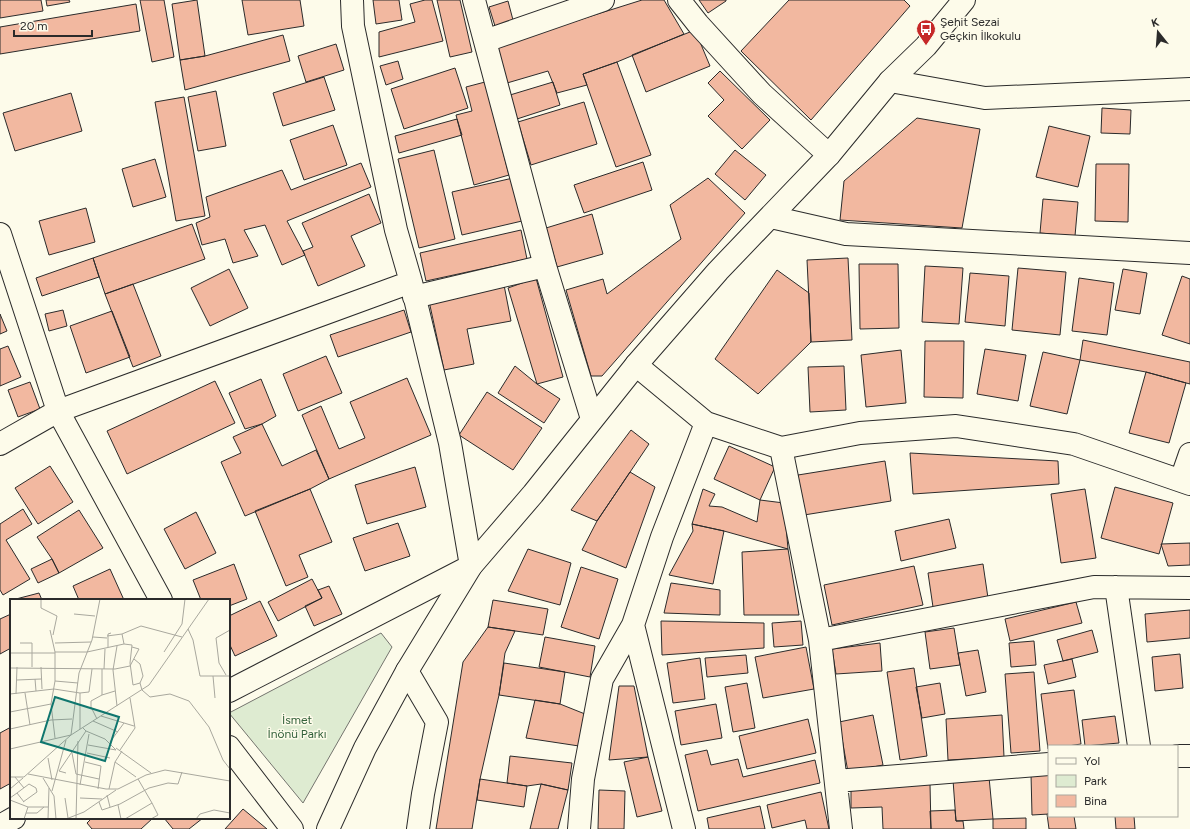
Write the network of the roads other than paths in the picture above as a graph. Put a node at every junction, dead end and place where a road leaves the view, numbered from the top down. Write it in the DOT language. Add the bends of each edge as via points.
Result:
graph roads {
  1 [pos="352,0"];
  2 [pos="474,0"];
  3 [pos="603,0"];
  4 [pos="679,0"];
  5 [pos="964,0"];
  6 [pos="485,41"];
  7 [pos="890,81"];
  8 [pos="1190,89"];
  9 [pos="829,155"];
  10 [pos="771,216"];
  11 [pos="0,234"];
  12 [pos="1190,253"];
  13 [pos="545,266"];
  14 [pos="412,290"];
  15 [pos="636,365"];
  16 [pos="58,411"];
  17 [pos="592,419"];
  18 [pos="706,422"];
  19 [pos="0,444"];
  20 [pos="781,448"];
  21 [pos="1190,454"];
  22 [pos="1185,482"];
  23 [pos="470,566"];
  24 [pos="1116,587"];
  25 [pos="1190,588"];
  26 [pos="160,599"];
  27 [pos="633,625"];
  28 [pos="820,640"];
  29 [pos="407,671"];
  30 [pos="230,690"];
  31 [pos="1139,745"];
  32 [pos="230,748"];
  33 [pos="1178,756"];
  34 [pos="1190,756"];
  35 [pos="1048,764"];
  36 [pos="836,782"];
  37 [pos="12,819"];
  38 [pos="0,826"];
  39 [pos="292,829"];
  40 [pos="328,829"];
  41 [pos="418,829"];
  42 [pos="579,829"];
  43 [pos="684,829"];
  44 [pos="841,829"];
  1 -- 14 [label="street" via="354,26 393,215"];
  2 -- 6 [label="street"];
  3 -- 6 [label="street"];
  4 -- 9 [label="street" via="762,94"];
  5 -- 7 [label="street" via="926,46"];
  6 -- 13 [label="street"];
  7 -- 8 [label="street" via="985,98"];
  7 -- 9 [label="street"];
  9 -- 10 [label="street"];
  10 -- 12 [label="street" via="846,234"];
  10 -- 15 [label="street" via="718,271"];
  11 -- 16 [label="street"];
  13 -- 14 [label="street"];
  13 -- 17 [label="street"];
  14 -- 16 [label="street"];
  14 -- 23 [label="street" via="450,443"];
  15 -- 17 [label="street"];
  15 -- 18 [label="street"];
  16 -- 19 [label="street"];
  16 -- 26 [label="street"];
  17 -- 23 [label="street" via="533,494"];
  18 -- 20 [label="street"];
  18 -- 27 [label="street" via="662,537"];
  20 -- 22 [label="street" via="860,433 956,426 1074,444"];
  20 -- 28 [label="street"];
  21 -- 22 [label="street"];
  23 -- 29 [label="street"];
  23 -- 30 [label="street"];
  24 -- 25 [label="street"];
  24 -- 28 [label="street" via="1094,587"];
  24 -- 31 [label="street"];
  27 -- 42 [label="street" via="602,678 582,778"];
  27 -- 43 [label="street"];
  28 -- 36 [label="street"];
  29 -- 40 [label="street" via="365,748"];
  29 -- 41 [label="street" via="437,722 422,794"];
  32 -- 39 [label="street"];
  33 -- 34 [label="street"];
  35 -- 36 [label="street"];
  36 -- 44 [label="street"];
  37 -- 38 [label="street"];
}
